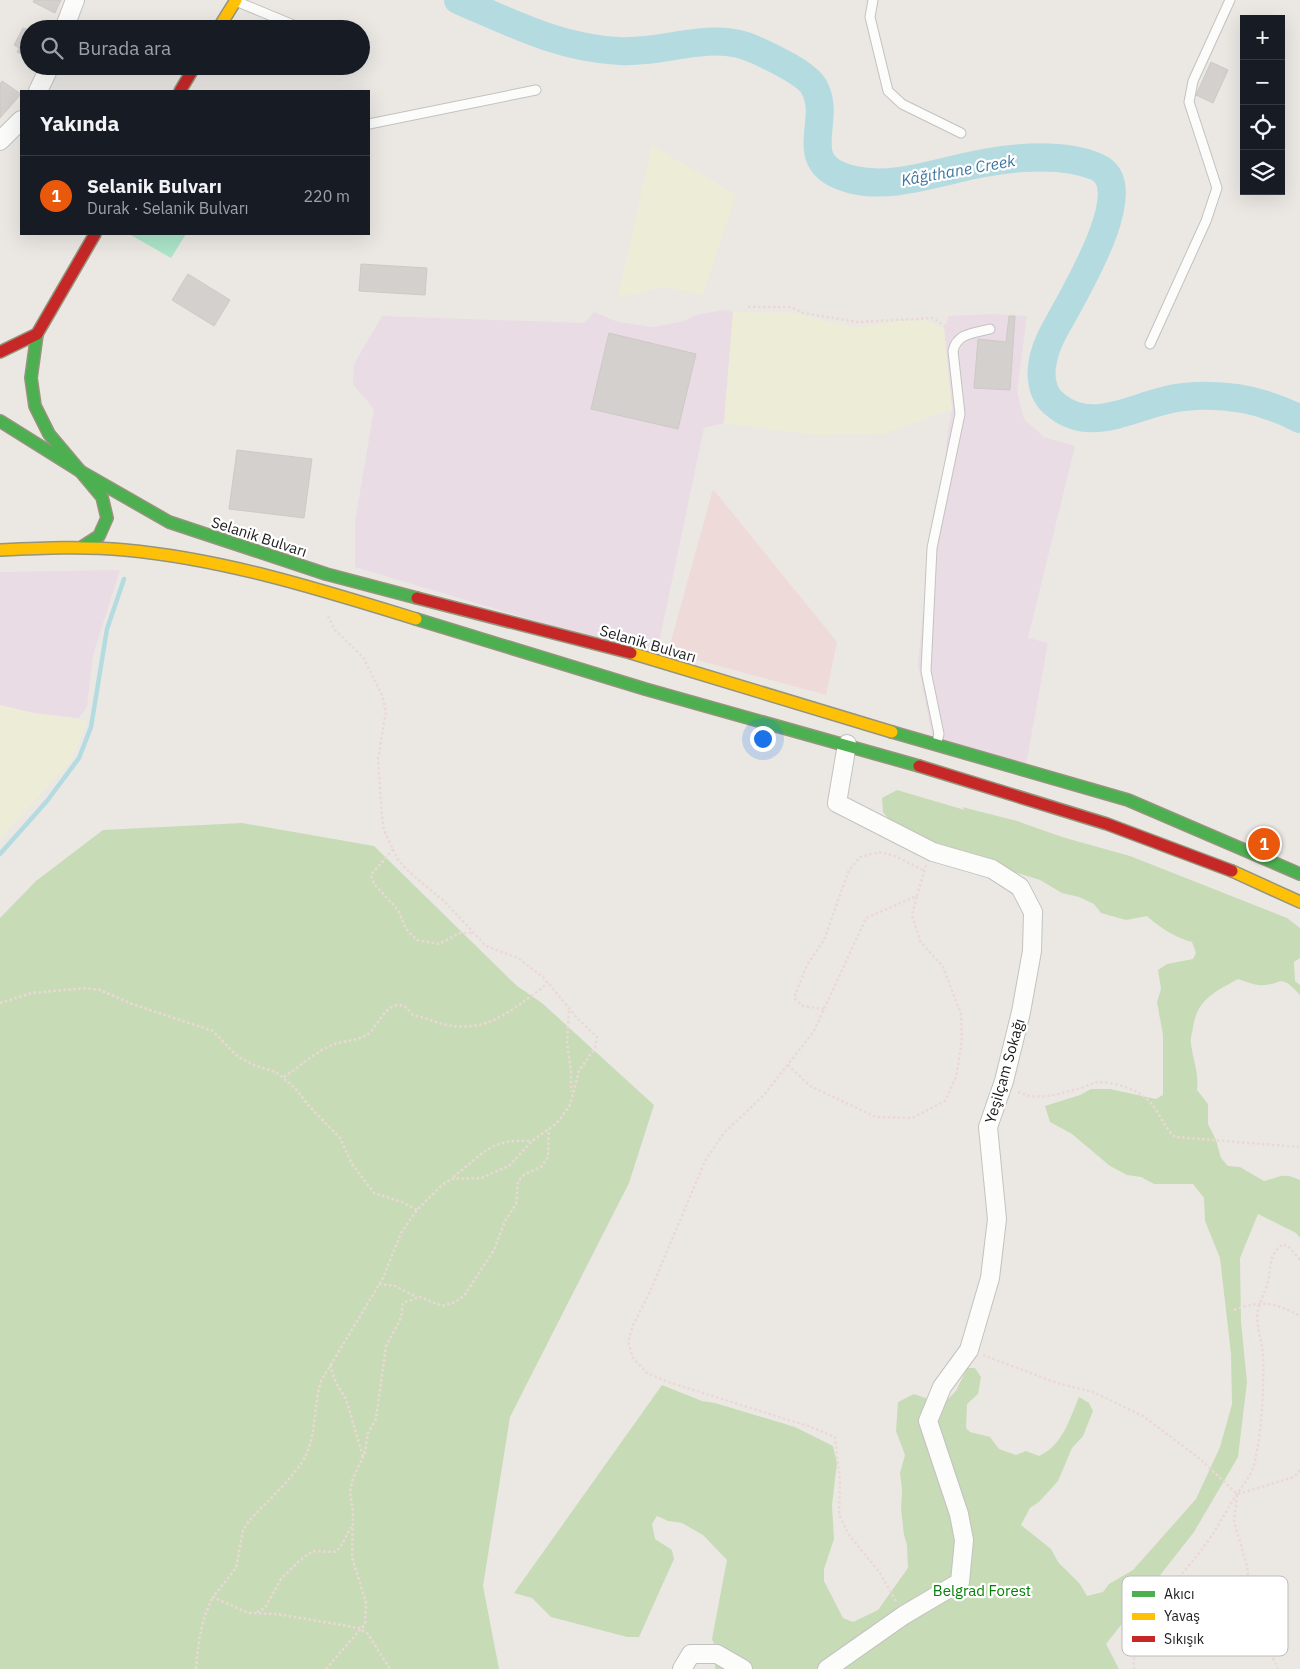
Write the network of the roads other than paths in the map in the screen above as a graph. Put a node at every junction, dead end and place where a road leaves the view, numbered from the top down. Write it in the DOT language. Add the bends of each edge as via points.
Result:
graph roads {
  1 [pos="74,0"];
  2 [pos="236,0"];
  3 [pos="873,0"];
  4 [pos="1230,0"];
  5 [pos="67,20"];
  6 [pos="224,20"];
  7 [pos="282,20"];
  8 [pos="46,75"];
  9 [pos="190,75"];
  10 [pos="38,90"];
  11 [pos="181,90"];
  12 [pos="536,90"];
  13 [pos="20,121"];
  14 [pos="370,124"];
  15 [pos="961,133"];
  16 [pos="0,141"];
  17 [pos="94,235"];
  18 [pos="990,329"];
  19 [pos="37,334"];
  20 [pos="1150,344"];
  21 [pos="0,352"];
  22 [pos="0,421"];
  23 [pos="80,471"];
  24 [pos="0,542"];
  25 [pos="82,547"];
  26 [pos="23,549"];
  27 [pos="0,550"];
  28 [pos="847,744"];
  29 [pos="936,745"];
  30 [pos="1300,874"];
  31 [pos="1300,902"];
  32 [pos="682,1669"];
  33 [pos="743,1669"];
  34 [pos="826,1669"];
  1 -- 5 [label="street"];
  2 -- 6 [label="main road"];
  2 -- 7 [label="lane"];
  3 -- 15 [label="lane" via="870,17 888,91 902,104"];
  4 -- 20 [label="lane" via="1194,81 1189,102 1217,188 1206,220"];
  8 -- 10 [label="street"];
  9 -- 11 [label="main road"];
  12 -- 14 [label="lane"];
  13 -- 16 [label="street"];
  17 -- 19 [label="main road"];
  18 -- 29 [label="lane" via="960,337 953,351 960,414 932,548 926,671 939,734"];
  19 -- 21 [label="main road"];
  19 -- 23 [label="main road" via="31,378 35,406 49,434"];
  22 -- 23 [label="main road, Selanik Bulvarı"];
  23 -- 25 [label="main road" via="102,497 107,518 99,536"];
  23 -- 29 [label="main road, Selanik Bulvarı" via="169,522 326,574 639,655"];
  24 -- 26 [label="main road"];
  25 -- 26 [label="main road"];
  25 -- 28 [label="main road" via="141,552 236,568 678,698"];
  26 -- 27 [label="main road"];
  28 -- 31 [label="main road" via="1079,813 1174,846"];
  28 -- 34 [label="street, Yeşilçam Sokağı" via="837,803 933,852 992,869 1020,887 1033,912 1032,951 1023,1004 1003,1086 988,1127 996,1219 990,1278 969,1350 942,1387 928,1421 964,1540 960,1582 904,1615"];
  29 -- 30 [label="main road, Selanik Bulvarı" via="1128,800"];
  32 -- 33 [label="street" via="691,1654 717,1654"];
}
